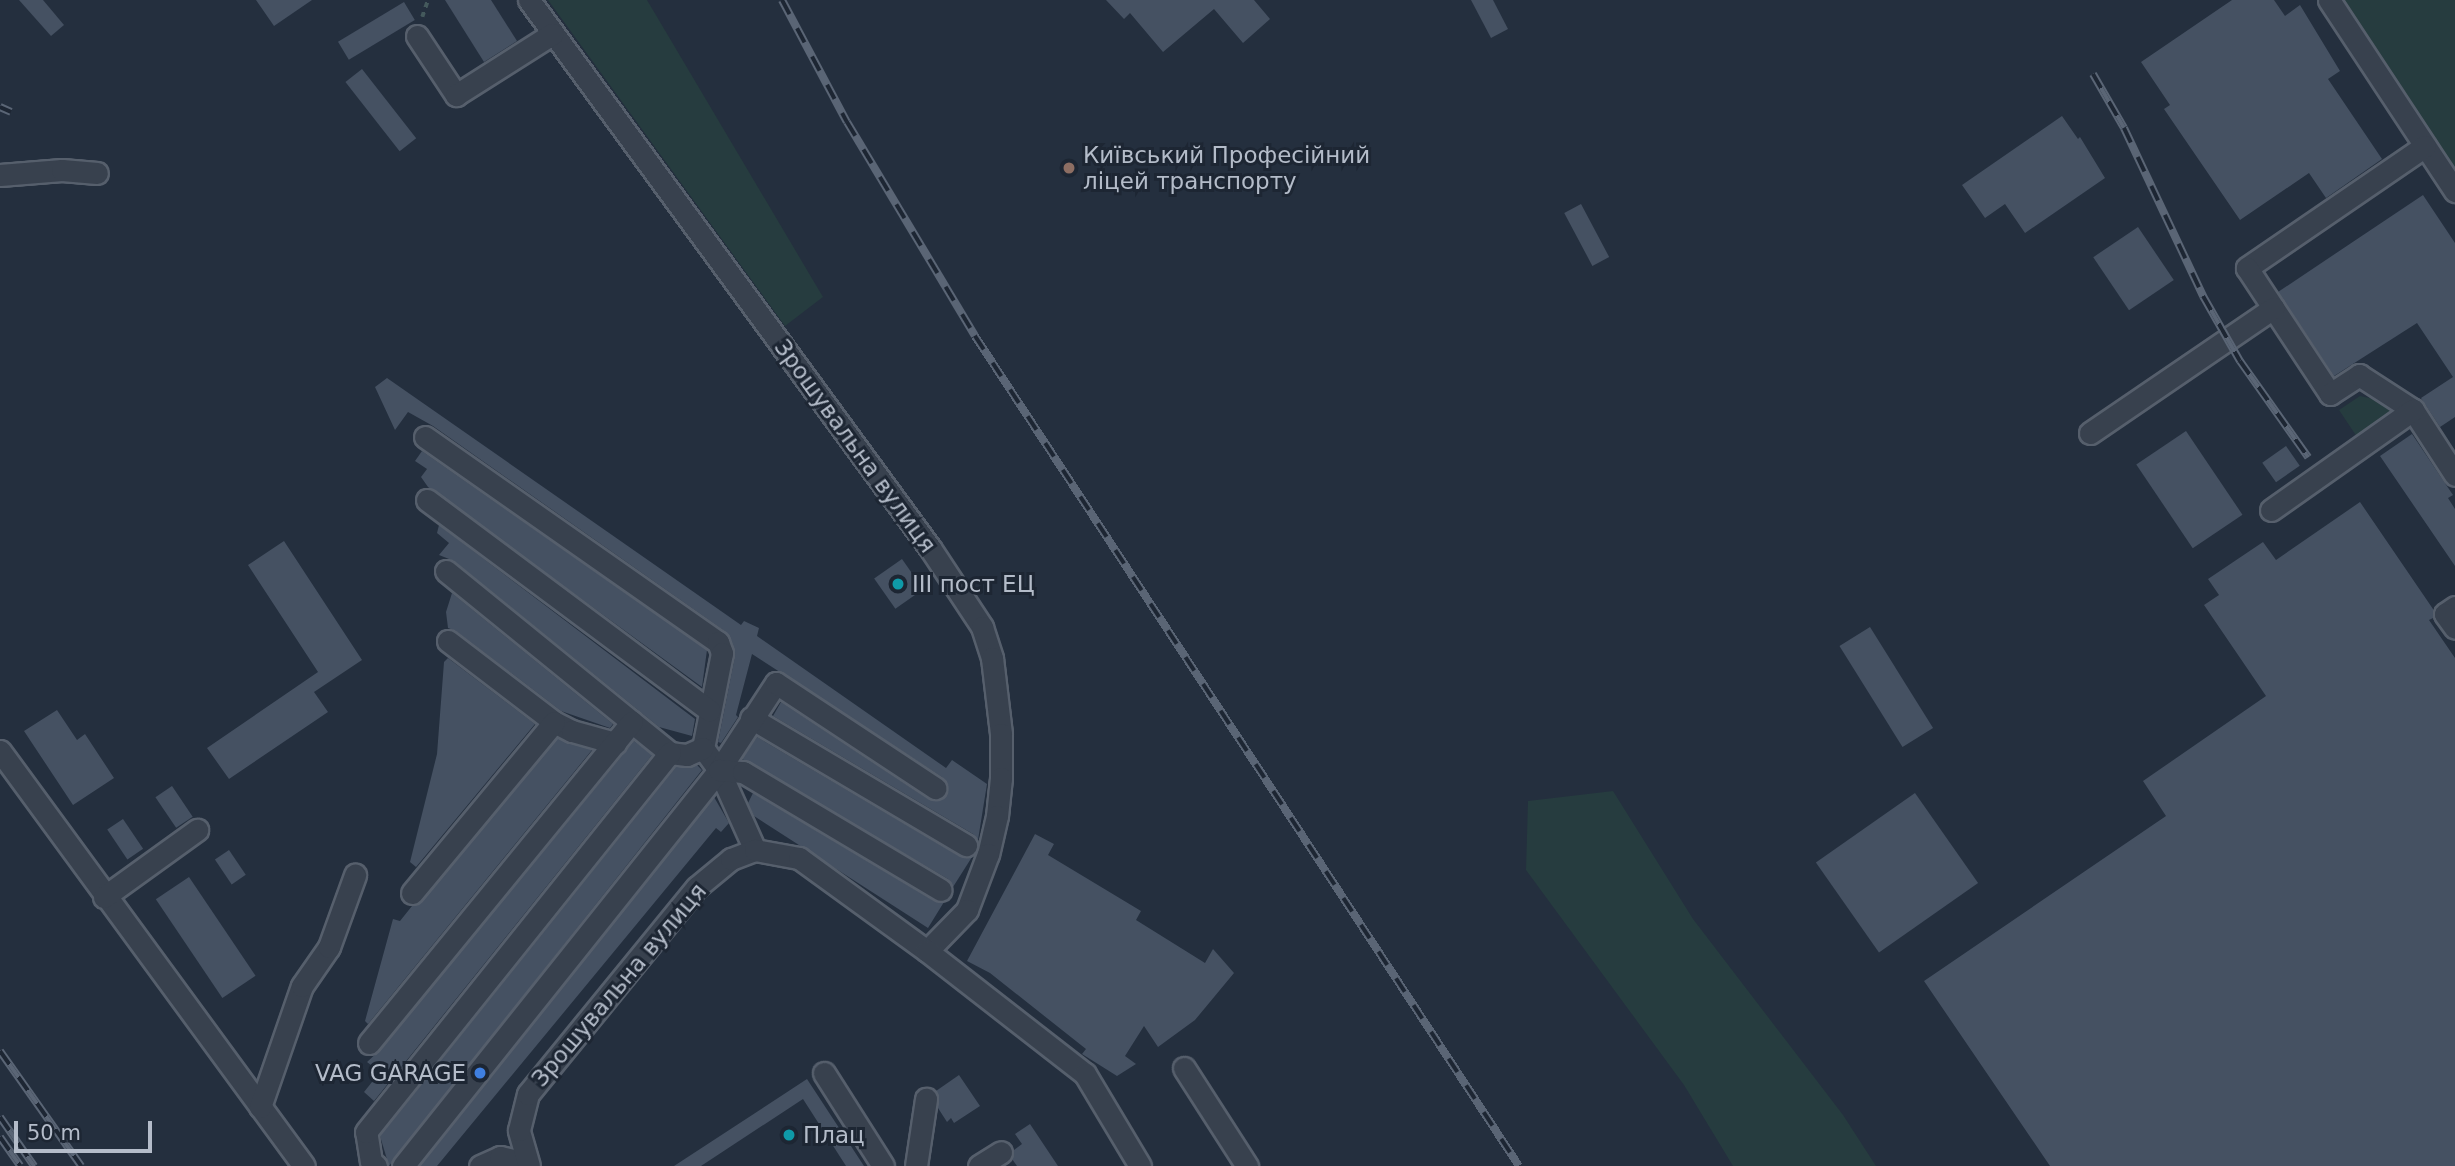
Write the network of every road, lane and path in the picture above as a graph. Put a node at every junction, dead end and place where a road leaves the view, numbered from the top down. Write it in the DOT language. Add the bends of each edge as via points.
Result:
graph roads {
  1 [pos="528,0"];
  2 [pos="2329,0"];
  3 [pos="552,34"];
  4 [pos="417,36"];
  5 [pos="2425,146"];
  6 [pos="97,173"];
  7 [pos="0,175"];
  8 [pos="2455,191"];
  9 [pos="2273,307"];
  10 [pos="2413,410"];
  11 [pos="2090,433"];
  12 [pos="425,438"];
  13 [pos="2455,475"];
  14 [pos="427,500"];
  15 [pos="2271,510"];
  16 [pos="446,571"];
  17 [pos="2455,607"];
  18 [pos="2455,628"];
  19 [pos="448,641"];
  20 [pos="709,710"];
  21 [pos="751,718"];
  22 [pos="554,722"];
  23 [pos="632,722"];
  24 [pos="615,743"];
  25 [pos="703,748"];
  26 [pos="0,751"];
  27 [pos="670,753"];
  28 [pos="719,770"];
  29 [pos="935,788"];
  30 [pos="197,830"];
  31 [pos="966,845"];
  32 [pos="755,850"];
  33 [pos="355,875"];
  34 [pos="941,890"];
  35 [pos="412,893"];
  36 [pos="104,897"];
  37 [pos="927,951"];
  38 [pos="369,1043"];
  39 [pos="1184,1068"];
  40 [pos="824,1073"];
  41 [pos="926,1098"];
  42 [pos="260,1107"];
  43 [pos="1001,1152"];
  44 [pos="528,1165"];
  45 [pos="304,1166"];
  46 [pos="376,1166"];
  47 [pos="403,1166"];
  48 [pos="480,1166"];
  49 [pos="883,1166"];
  50 [pos="916,1166"];
  51 [pos="979,1166"];
  52 [pos="1140,1166"];
  53 [pos="1247,1166"];
  1 -- 3 [label="street, Зрошувальна вулиця"];
  2 -- 5 [label="street"];
  3 -- 4 [label="street" via="456,95"];
  3 -- 37 [label="street, Зрошувальна вулиця" via="930,548 982,627 992,658 1001,734 997,816 967,909"];
  5 -- 8 [label="street"];
  5 -- 9 [label="street" via="2247,268"];
  6 -- 7 [label="street" via="62,170"];
  9 -- 10 [label="street" via="2330,394 2360,375"];
  9 -- 11 [label="street"];
  10 -- 13 [label="street"];
  10 -- 15 [label="street"];
  12 -- 20 [label="street" via="718,642 722,653"];
  14 -- 20 [label="street"];
  16 -- 23 [label="street"];
  17 -- 18 [label="street" via="2445,614"];
  19 -- 22 [label="street"];
  20 -- 25 [label="street"];
  21 -- 28 [label="street"];
  21 -- 29 [label="street" via="776,683"];
  21 -- 31 [label="street"];
  22 -- 24 [label="street"];
  22 -- 35 [label="street"];
  23 -- 24 [label="street"];
  23 -- 27 [label="street"];
  24 -- 38 [label="street"];
  25 -- 27 [label="street" via="687,755"];
  25 -- 28 [label="street"];
  26 -- 36 [label="street"];
  27 -- 46 [label="street" via="366,1132 371,1162"];
  28 -- 32 [label="street"];
  28 -- 34 [label="street" via="743,772"];
  28 -- 47 [label="street"];
  30 -- 36 [label="street"];
  32 -- 37 [label="street" via="799,858"];
  32 -- 44 [label="street, Зрошувальна вулиця" via="732,859 698,887 528,1094 519,1130"];
  33 -- 42 [label="street" via="329,947 302,986"];
  36 -- 42 [label="street"];
  37 -- 52 [label="street" via="1085,1074"];
  39 -- 53 [label="street"];
  40 -- 49 [label="street"];
  41 -- 50 [label="street"];
  42 -- 45 [label="street"];
  43 -- 51 [label="street"];
  44 -- 48 [label="street" via="500,1157"];
}
